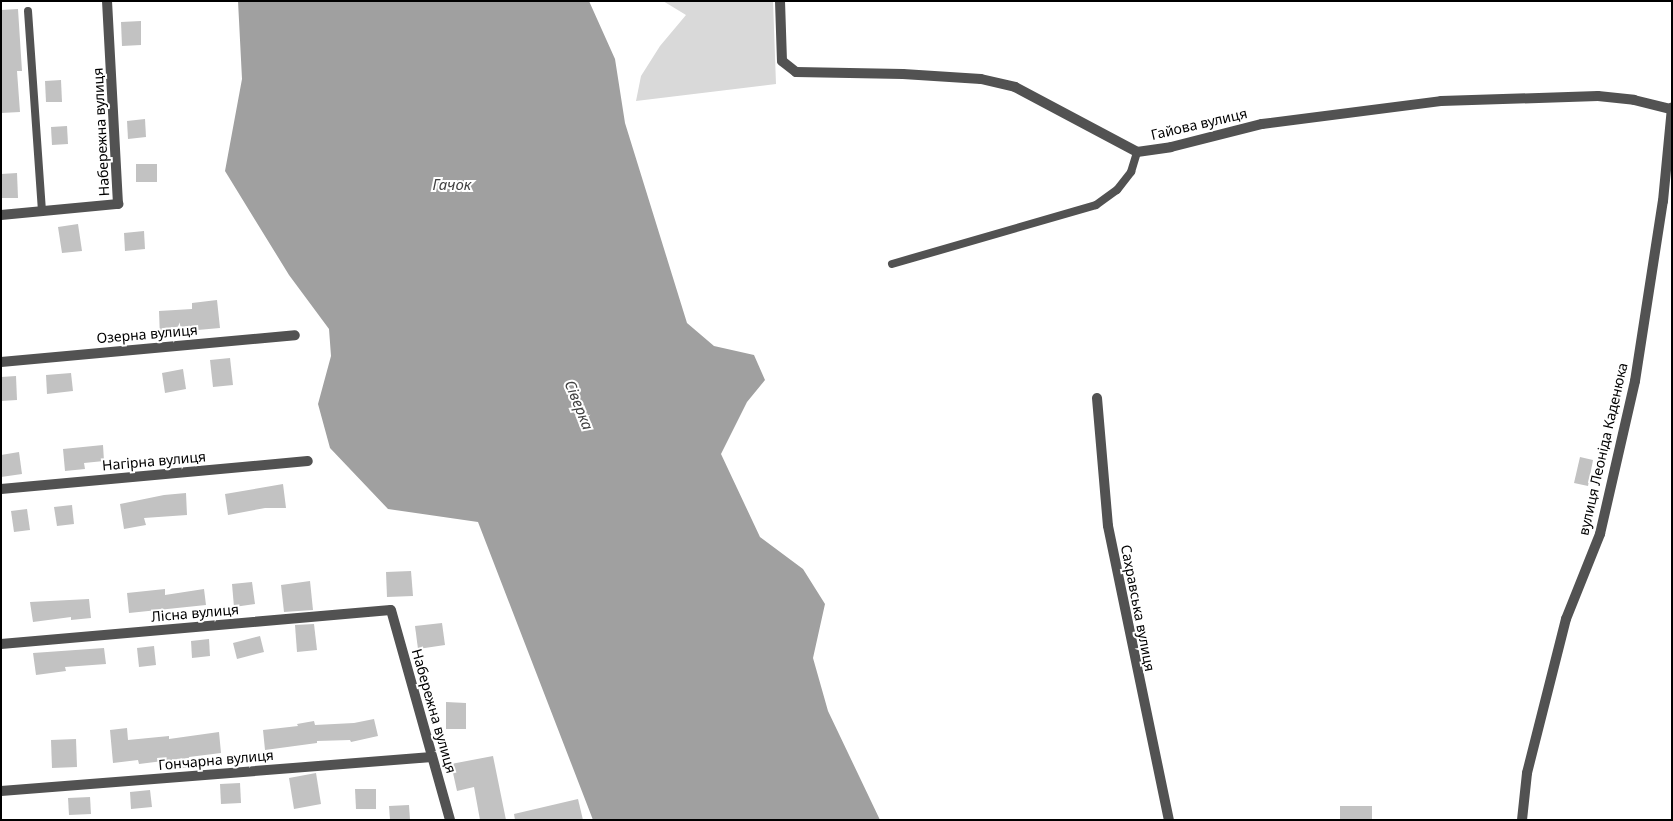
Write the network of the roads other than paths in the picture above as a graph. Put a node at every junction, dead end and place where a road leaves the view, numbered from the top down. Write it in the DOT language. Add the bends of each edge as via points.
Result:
graph roads {
  1 [pos="107,1"];
  2 [pos="780,1"];
  3 [pos="28,11"];
  4 [pos="1671,108"];
  5 [pos="1137,152"];
  6 [pos="42,211"];
  7 [pos="1,215"];
  8 [pos="892,264"];
  9 [pos="295,335"];
  10 [pos="1,362"];
  11 [pos="1097,398"];
  12 [pos="308,460"];
  13 [pos="1,489"];
  14 [pos="391,610"];
  15 [pos="1,644"];
  16 [pos="432,757"];
  17 [pos="1,791"];
  18 [pos="450,820"];
  19 [pos="1169,820"];
  20 [pos="1522,820"];
  1 -- 6 [label="street, Набережна вулиця" via="118,204"];
  2 -- 5 [label="street, Гайова вулиця" via="782,61 796,72 981,79 1015,87"];
  3 -- 6 [label="lane"];
  4 -- 5 [label="street, Гайова вулиця" via="1598,96 1441,101 1262,124 1171,147"];
  4 -- 20 [label="street, вулиця Леоніда Каденюка" via="1663,201 1635,381 1600,534 1564,629 1527,773"];
  5 -- 8 [label="lane" via="1131,172 1118,190 1096,205"];
  6 -- 7 [label="street, Набережна вулиця"];
  9 -- 10 [label="street, Озерна вулиця"];
  11 -- 19 [label="street, Сахравська вулиця" via="1108,526"];
  12 -- 13 [label="street, Нагірна вулиця"];
  14 -- 15 [label="street, Лісна вулиця"];
  14 -- 16 [label="street, Набережна вулиця"];
  16 -- 17 [label="street, Гончарна вулиця"];
  16 -- 18 [label="street, Набережна вулиця"];
}
